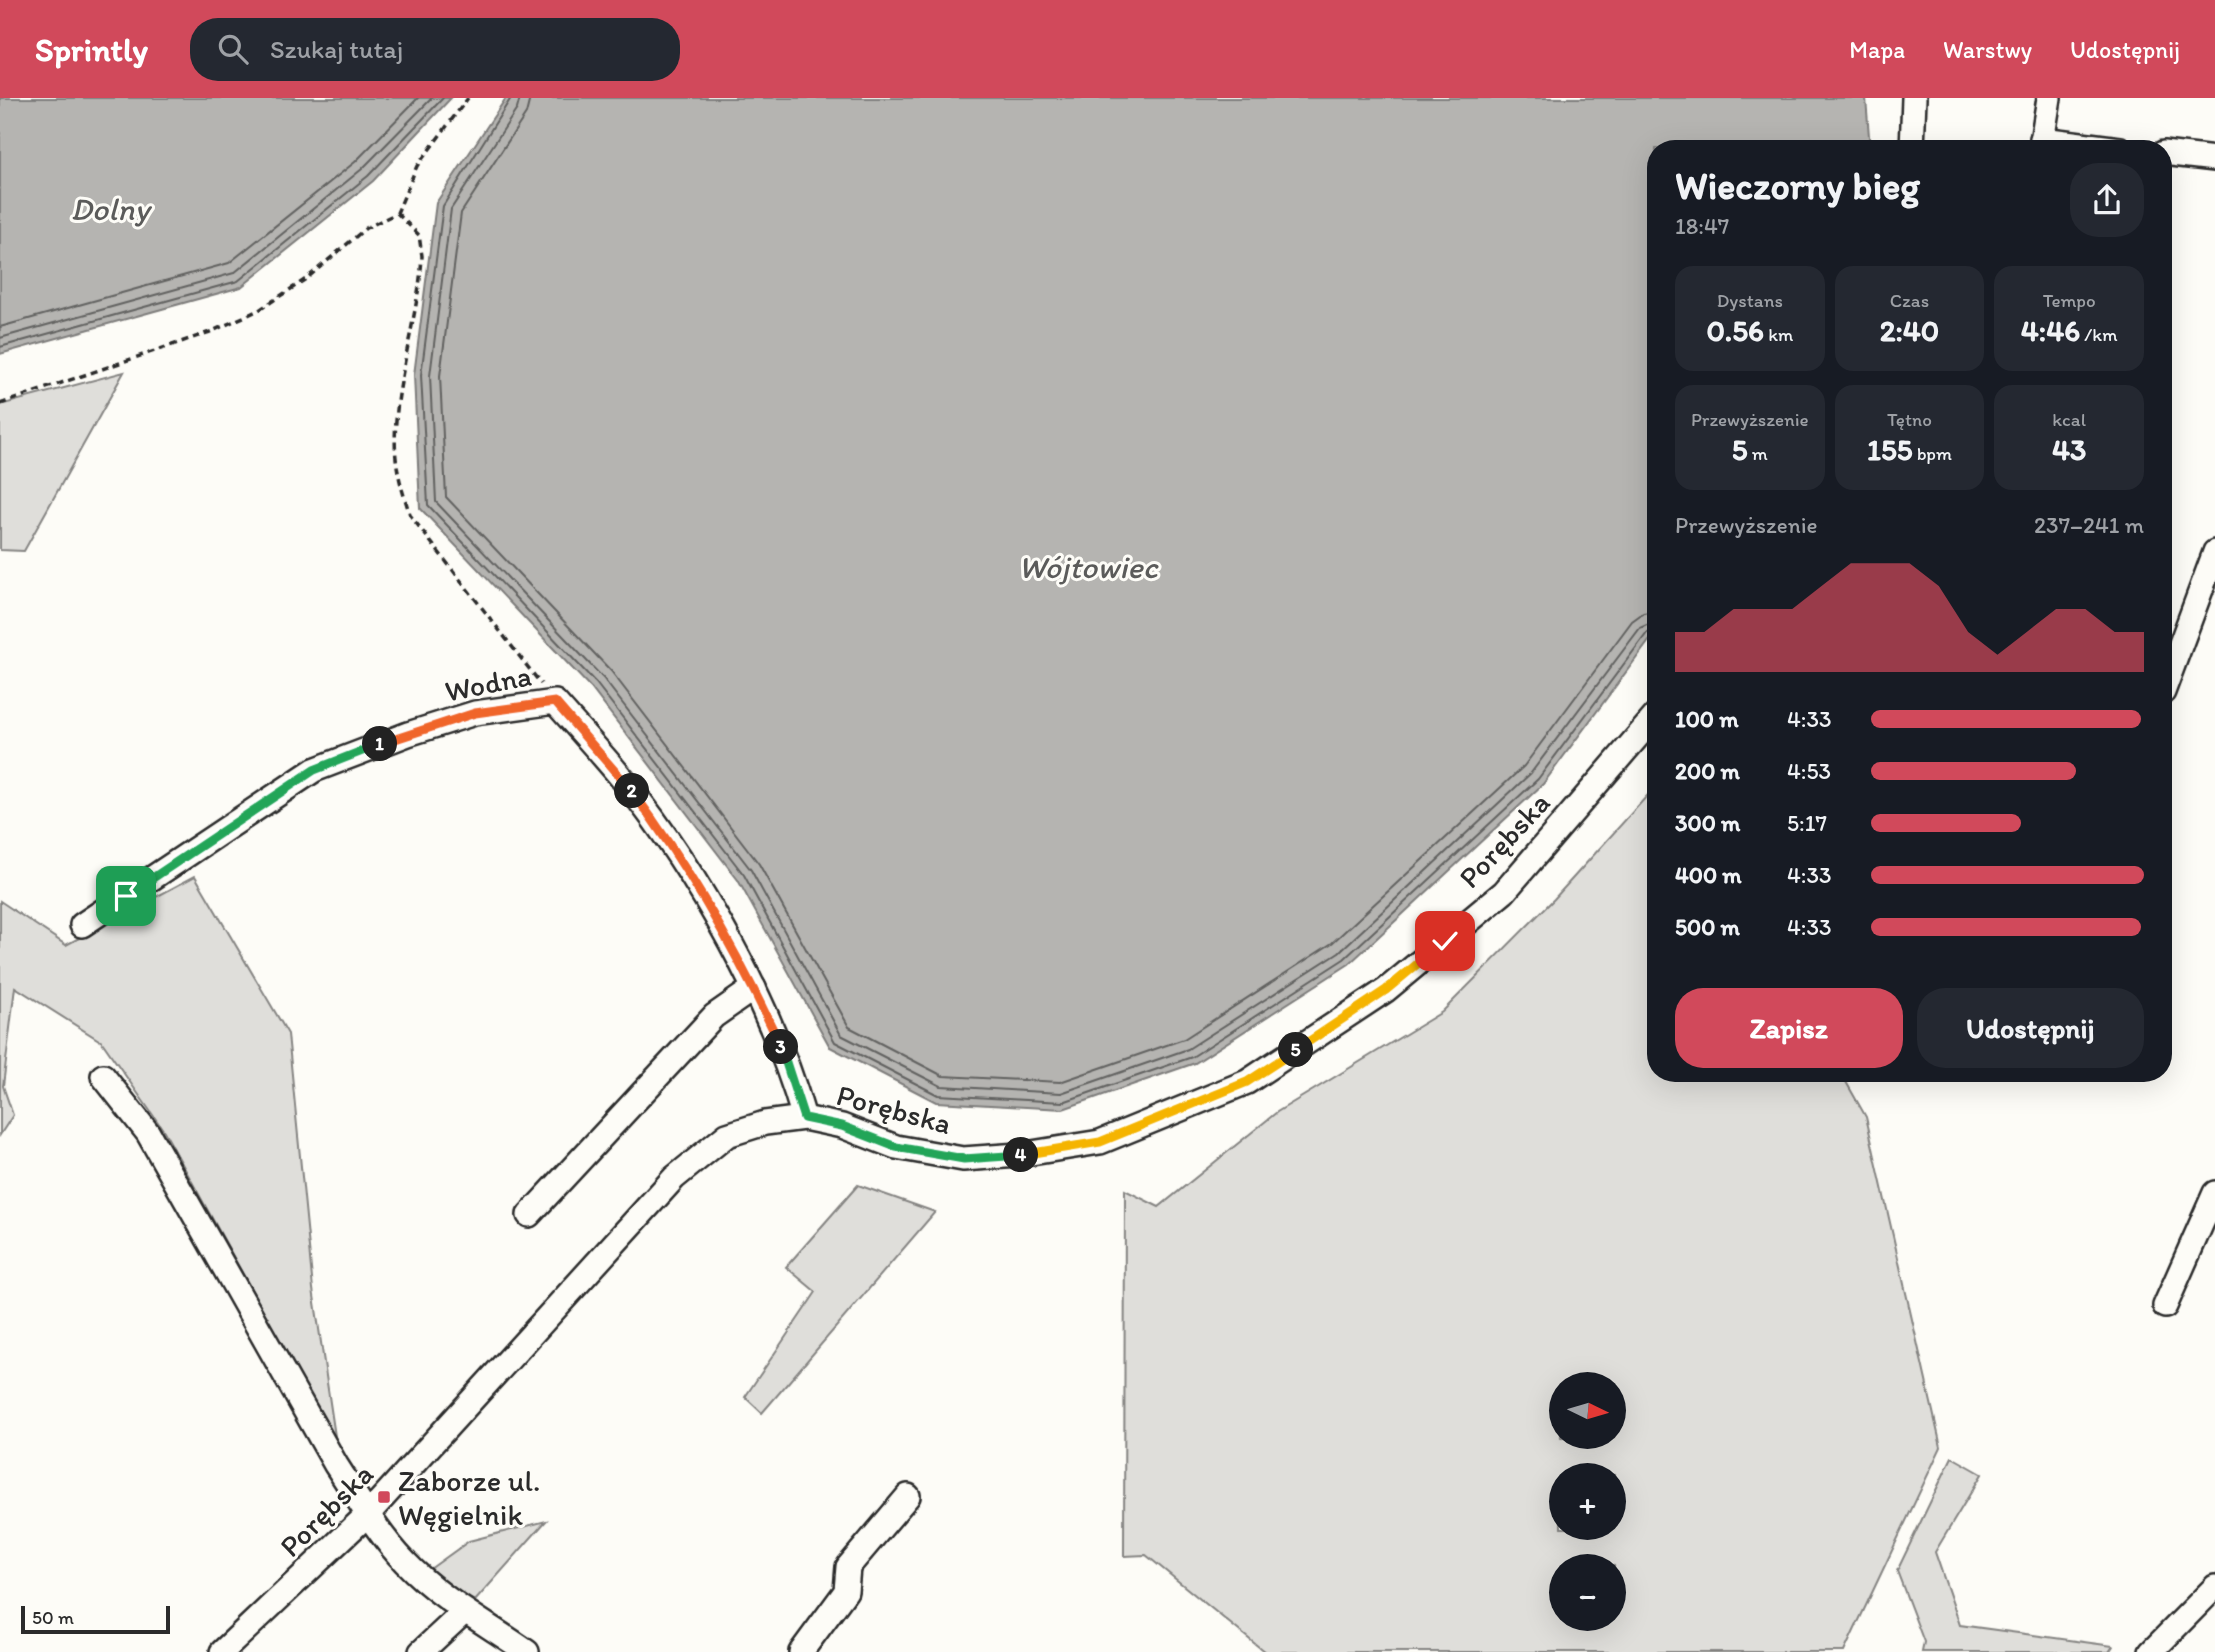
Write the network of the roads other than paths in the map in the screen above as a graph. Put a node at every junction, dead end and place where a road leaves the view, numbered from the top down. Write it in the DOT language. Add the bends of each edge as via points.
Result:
graph roads {
  1 [pos="1914,98"];
  2 [pos="2049,98"];
  3 [pos="1912,140"];
  4 [pos="2042,140"];
  5 [pos="2172,154"];
  6 [pos="2215,159"];
  7 [pos="2215,552"];
  8 [pos="2172,668"];
  9 [pos="1647,725"];
  10 [pos="82,925"];
  11 [pos="754,988"];
  12 [pos="103,1076"];
  13 [pos="804,1118"];
  14 [pos="2215,1193"];
  15 [pos="529,1214"];
  16 [pos="2165,1306"];
  17 [pos="908,1496"];
  18 [pos="368,1514"];
  19 [pos="2215,1587"];
  20 [pos="464,1612"];
  21 [pos="222,1652"];
  22 [pos="421,1652"];
  23 [pos="527,1652"];
  24 [pos="801,1652"];
  25 [pos="2151,1652"];
  1 -- 3 [label="street"];
  2 -- 4 [label="street"];
  5 -- 6 [label="street"];
  7 -- 8 [label="street"];
  9 -- 13 [label="street, Porębska" via="1504,892 1386,990 1247,1082 1100,1142 1019,1155 964,1159 896,1147 842,1126"];
  10 -- 11 [label="street, Wodna" via="314,770 475,713 555,702 625,782 676,850"];
  11 -- 13 [label="street, Wodna" via="789,1066"];
  11 -- 15 [label="street" via="714,1016"];
  12 -- 18 [label="street" via="148,1133"];
  13 -- 18 [label="street, Porębska" via="765,1123 727,1135 674,1178"];
  14 -- 16 [label="street"];
  17 -- 24 [label="street" via="848,1567 846,1591"];
  18 -- 20 [label="street" via="405,1562"];
  18 -- 21 [label="street, Porębska"];
  19 -- 25 [label="street"];
  20 -- 22 [label="street"];
  20 -- 23 [label="street"];
}
